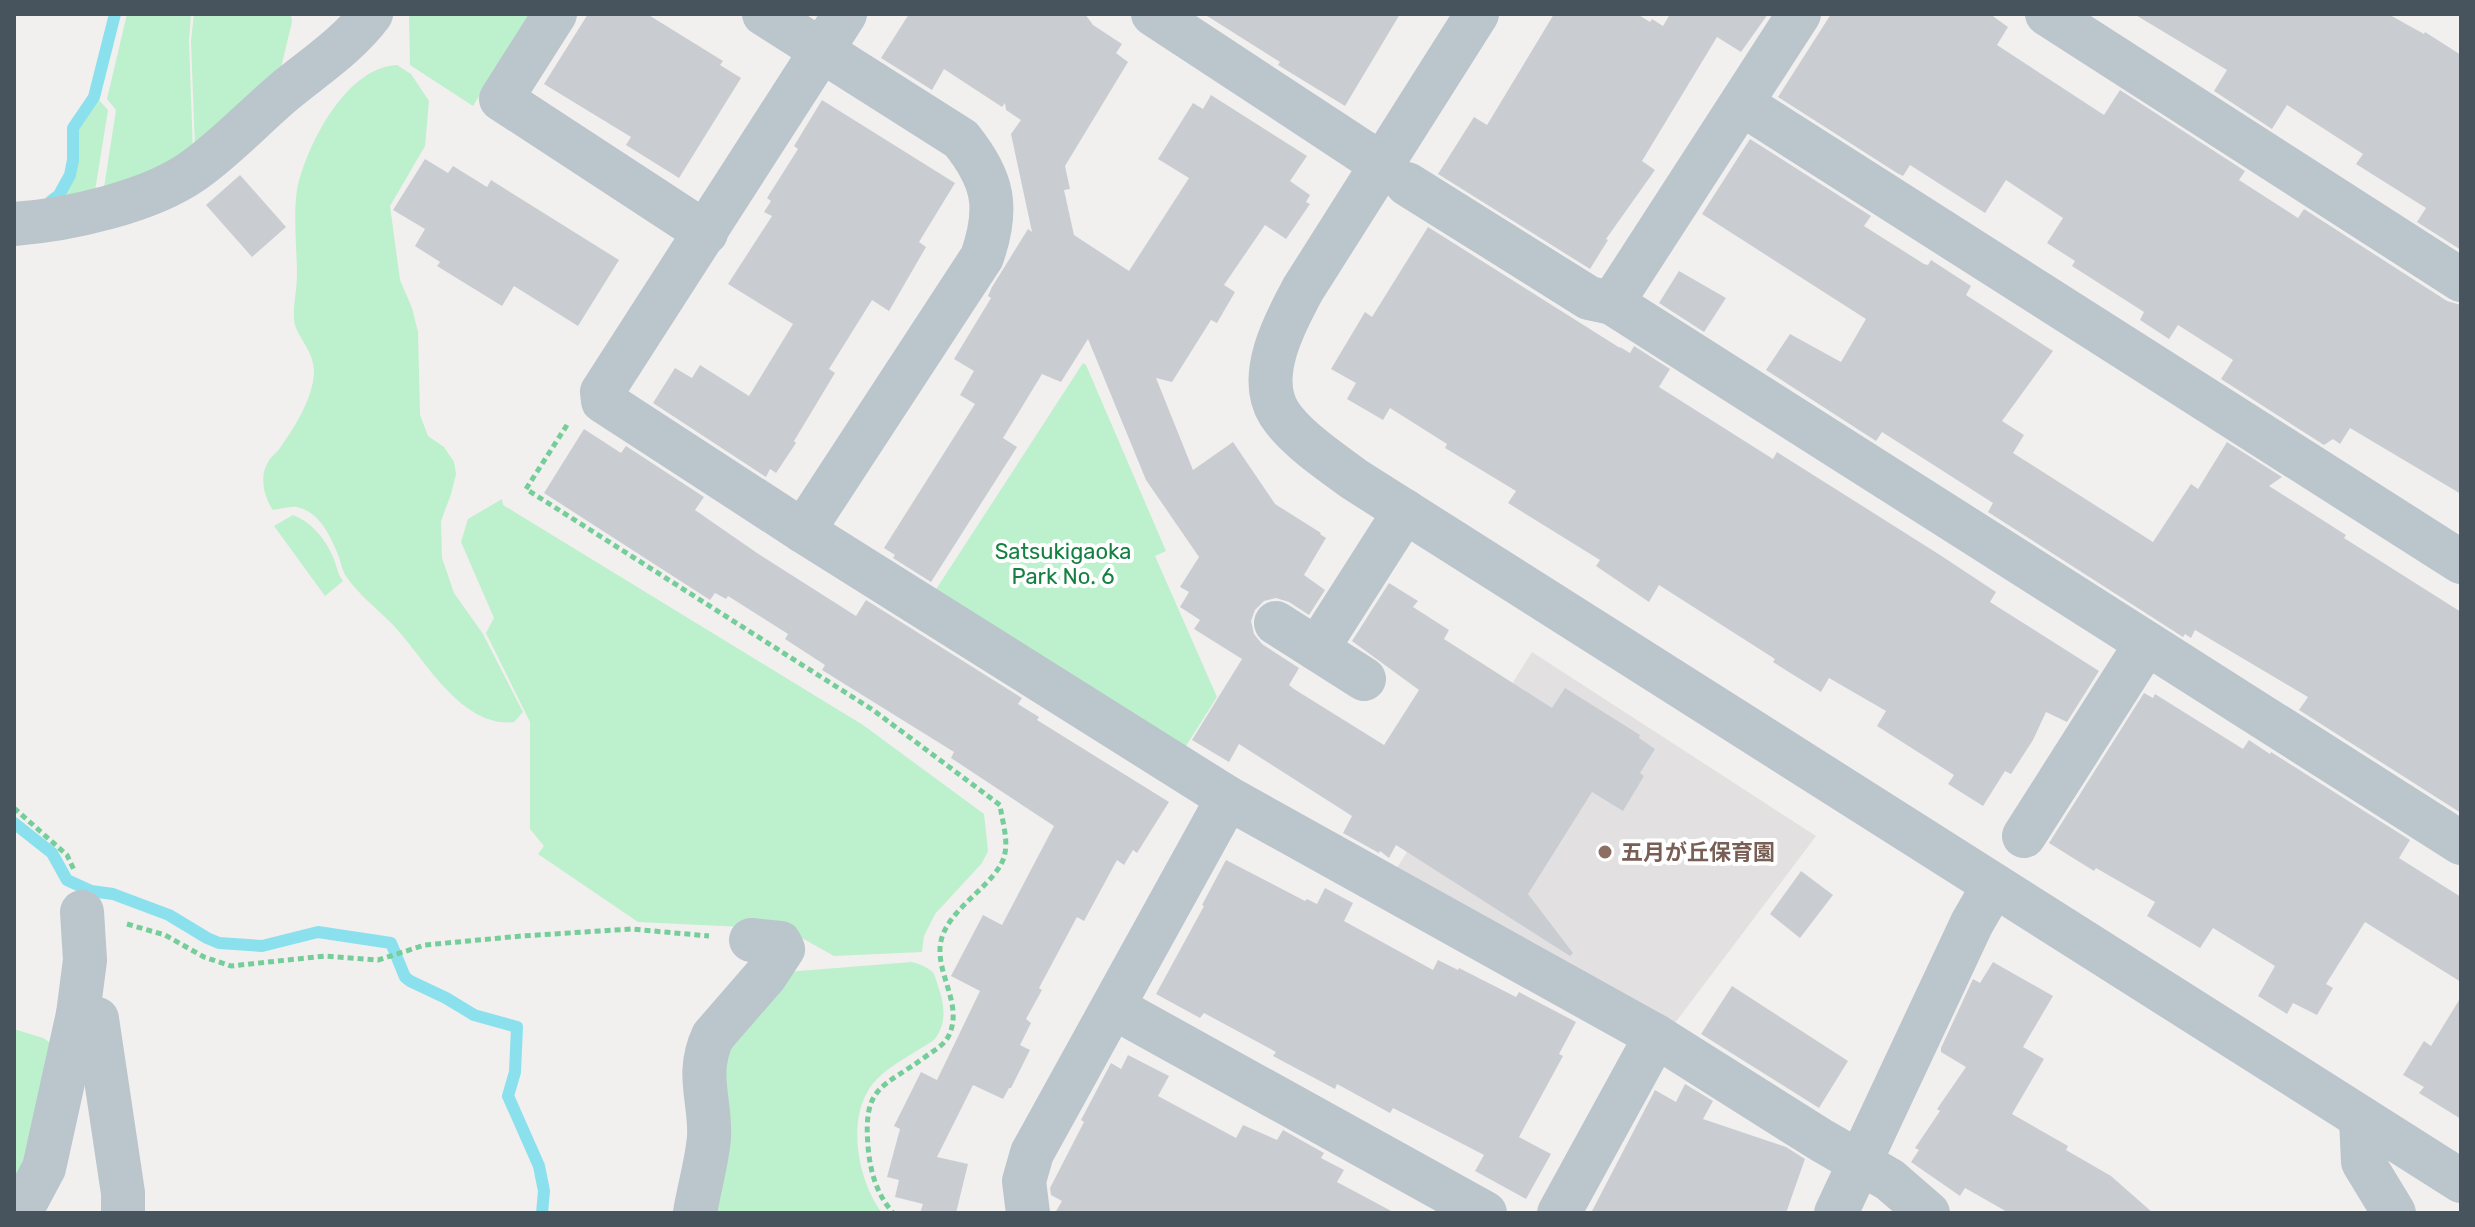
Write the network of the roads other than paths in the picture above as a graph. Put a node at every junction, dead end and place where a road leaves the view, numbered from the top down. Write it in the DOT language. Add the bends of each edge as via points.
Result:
graph roads {
  1 [pos="371,14"];
  2 [pos="555,14"];
  3 [pos="764,14"];
  4 [pos="1477,14"];
  5 [pos="1799,14"];
  6 [pos="2047,14"];
  7 [pos="1155,15"];
  8 [pos="833,32"];
  9 [pos="1742,104"];
  10 [pos="1394,174"];
  11 [pos="14,224"];
  12 [pos="706,233"];
  13 [pos="2461,280"];
  14 [pos="1612,303"];
  15 [pos="1405,511"];
  16 [pos="803,531"];
  17 [pos="2461,562"];
  18 [pos="1276,623"];
  19 [pos="2146,644"];
  20 [pos="1317,649"];
  21 [pos="1364,679"];
  22 [pos="1228,798"];
  23 [pos="2024,836"];
  24 [pos="2461,843"];
  25 [pos="1994,885"];
  26 [pos="78,892"];
  27 [pos="751,940"];
  28 [pos="1113,1007"];
  29 [pos="78,1014"];
  30 [pos="1656,1036"];
  31 [pos="2361,1118"];
  32 [pos="1860,1162"];
  33 [pos="2461,1181"];
  34 [pos="20,1213"];
  35 [pos="123,1213"];
  36 [pos="695,1213"];
  37 [pos="1028,1213"];
  38 [pos="1485,1213"];
  39 [pos="1559,1213"];
  40 [pos="1836,1213"];
  41 [pos="1928,1213"];
  42 [pos="2394,1213"];
  1 -- 11 [label="street" via="327,59 193,171 159,190 77,216"];
  2 -- 12 [label="street" via="501,99"];
  3 -- 8 [label="street"];
  4 -- 10 [label="street"];
  5 -- 9 [label="street"];
  6 -- 13 [label="street"];
  7 -- 10 [label="street"];
  8 -- 12 [label="street"];
  8 -- 16 [label="street" via="961,139 982,168 992,219 982,257"];
  9 -- 14 [label="street"];
  9 -- 17 [label="street"];
  10 -- 14 [label="street" via="1589,298"];
  10 -- 15 [label="street" via="1303,289 1276,347 1272,385 1278,411 1294,430 1322,456"];
  12 -- 16 [label="street" via="602,392 603,401"];
  14 -- 19 [label="street"];
  15 -- 20 [label="street"];
  15 -- 25 [label="street"];
  16 -- 22 [label="street"];
  18 -- 20 [label="street"];
  19 -- 23 [label="street"];
  19 -- 24 [label="street"];
  20 -- 21 [label="street"];
  22 -- 28 [label="street"];
  22 -- 30 [label="street"];
  25 -- 31 [label="street"];
  25 -- 32 [label="street"];
  26 -- 29 [label="street" via="85,960"];
  27 -- 36 [label="street" via="780,943 783,949 708,1047 704,1072 709,1136"];
  28 -- 37 [label="street" via="1032,1153 1024,1181"];
  28 -- 38 [label="street"];
  29 -- 34 [label="street" via="44,1168"];
  29 -- 35 [label="street" via="97,1019"];
  30 -- 32 [label="street"];
  30 -- 39 [label="street"];
  31 -- 33 [label="street"];
  31 -- 42 [label="street" via="2363,1162"];
  32 -- 40 [label="street"];
  32 -- 41 [label="street"];
}
